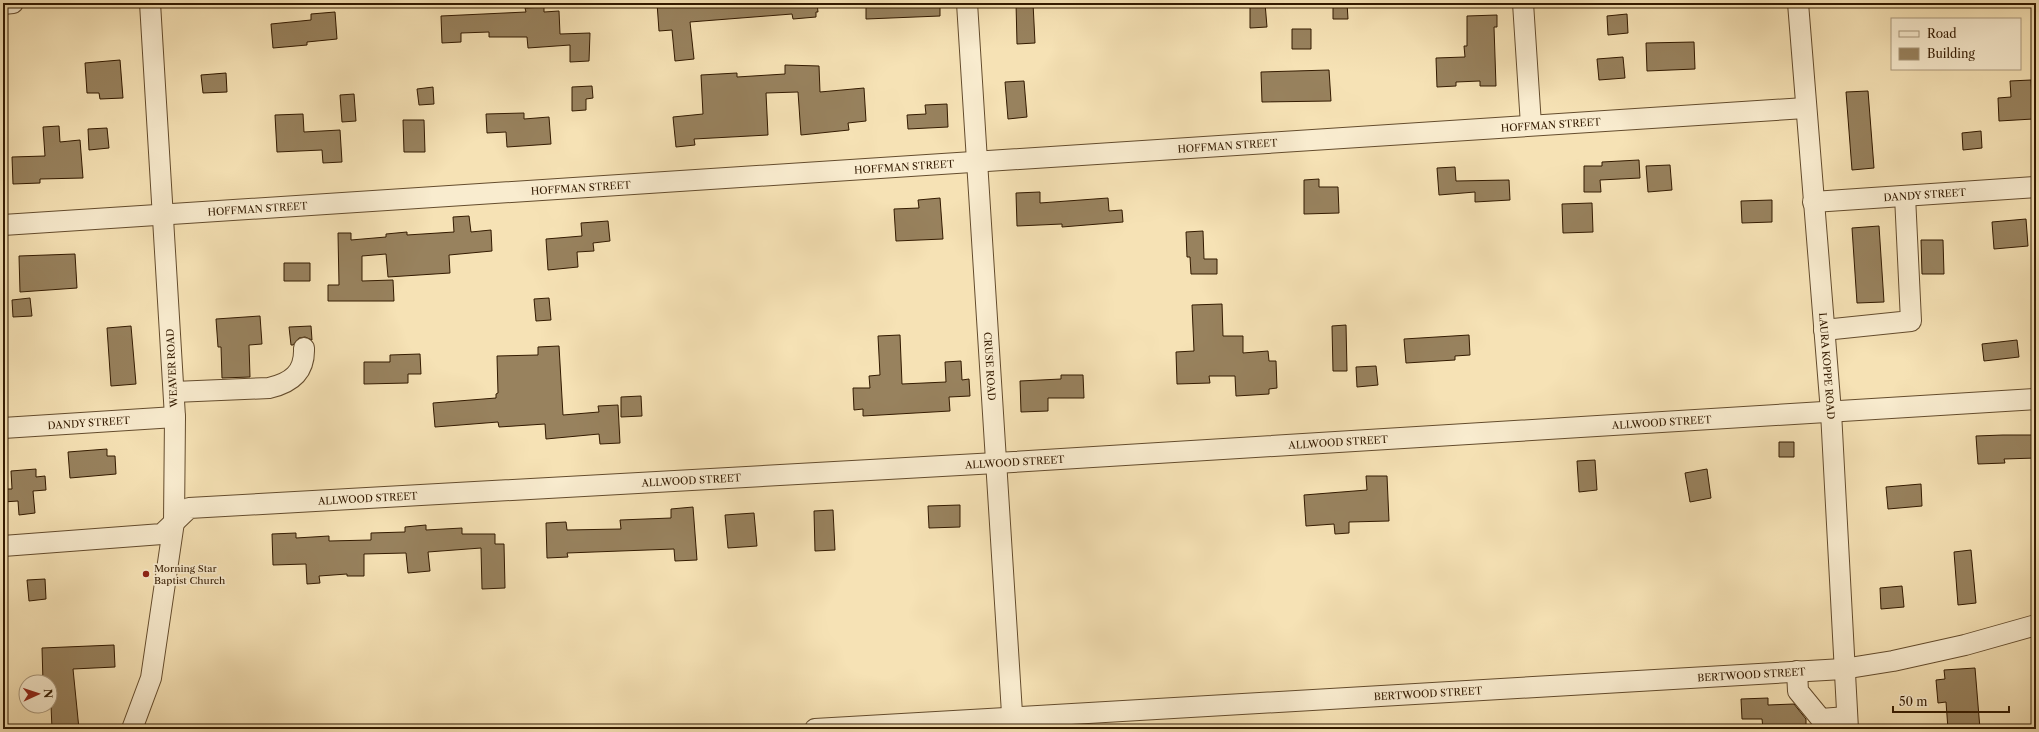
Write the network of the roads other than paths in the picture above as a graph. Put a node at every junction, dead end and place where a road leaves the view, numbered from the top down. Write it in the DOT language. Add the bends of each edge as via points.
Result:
graph roads {
  1 [pos="13,3"];
  2 [pos="150,3"];
  3 [pos="967,3"];
  4 [pos="1523,3"];
  5 [pos="1798,3"];
  6 [pos="3,4"];
  7 [pos="1806,108"];
  8 [pos="1531,125"];
  9 [pos="976,162"];
  10 [pos="2036,187"];
  11 [pos="1905,196"];
  12 [pos="1813,202"];
  13 [pos="163,215"];
  14 [pos="3,225"];
  15 [pos="1824,330"];
  16 [pos="304,348"];
  17 [pos="174,392"];
  18 [pos="2036,399"];
  19 [pos="1831,412"];
  20 [pos="175,417"];
  21 [pos="3,428"];
  22 [pos="996,463"];
  23 [pos="174,522"];
  24 [pos="3,546"];
  25 [pos="2036,625"];
  26 [pos="1843,669"];
  27 [pos="1797,671"];
  28 [pos="1013,723"];
  29 [pos="1847,723"];
  30 [pos="132,729"];
  31 [pos="815,729"];
  1 -- 6 [label="street"];
  2 -- 13 [label="street, WEAVER ROAD"];
  3 -- 9 [label="street, CRUSE ROAD"];
  4 -- 8 [label="street"];
  5 -- 7 [label="street, LAURA KOPPE ROAD"];
  7 -- 8 [label="street, HOFFMAN STREET"];
  7 -- 12 [label="street, LAURA KOPPE ROAD"];
  8 -- 9 [label="street, HOFFMAN STREET" via="1312,142"];
  9 -- 13 [label="street, HOFFMAN STREET"];
  9 -- 22 [label="street, CRUSE ROAD"];
  10 -- 11 [label="street, DANDY STREET"];
  11 -- 12 [label="street, DANDY STREET"];
  11 -- 15 [label="street" via="1910,321"];
  12 -- 15 [label="street, LAURA KOPPE ROAD"];
  13 -- 14 [label="street, HOFFMAN STREET"];
  13 -- 17 [label="street, WEAVER ROAD"];
  15 -- 19 [label="street, LAURA KOPPE ROAD"];
  16 -- 17 [label="street" via="304,360 300,369 291,381 281,385 268,388"];
  17 -- 20 [label="street, WEAVER ROAD"];
  18 -- 19 [label="street, ALLWOOD STREET"];
  19 -- 22 [label="street, ALLWOOD STREET"];
  19 -- 26 [label="street, LAURA KOPPE ROAD"];
  20 -- 21 [label="street, DANDY STREET"];
  20 -- 23 [label="street, WEAVER ROAD"];
  22 -- 23 [label="street, ALLWOOD STREET" via="189,508"];
  22 -- 28 [label="street, CRUSE ROAD"];
  23 -- 24 [label="street, ALLWOOD STREET" via="162,534"];
  23 -- 30 [label="street, WEAVER ROAD" via="151,678"];
  25 -- 26 [label="street, BERTWOOD STREET" via="1965,645"];
  26 -- 27 [label="street, BERTWOOD STREET"];
  26 -- 29 [label="street, LAURA KOPPE ROAD"];
  27 -- 28 [label="street, BERTWOOD STREET"];
  27 -- 29 [label="street" via="1798,691 1821,719"];
  28 -- 31 [label="street, BERTWOOD STREET"];
}
